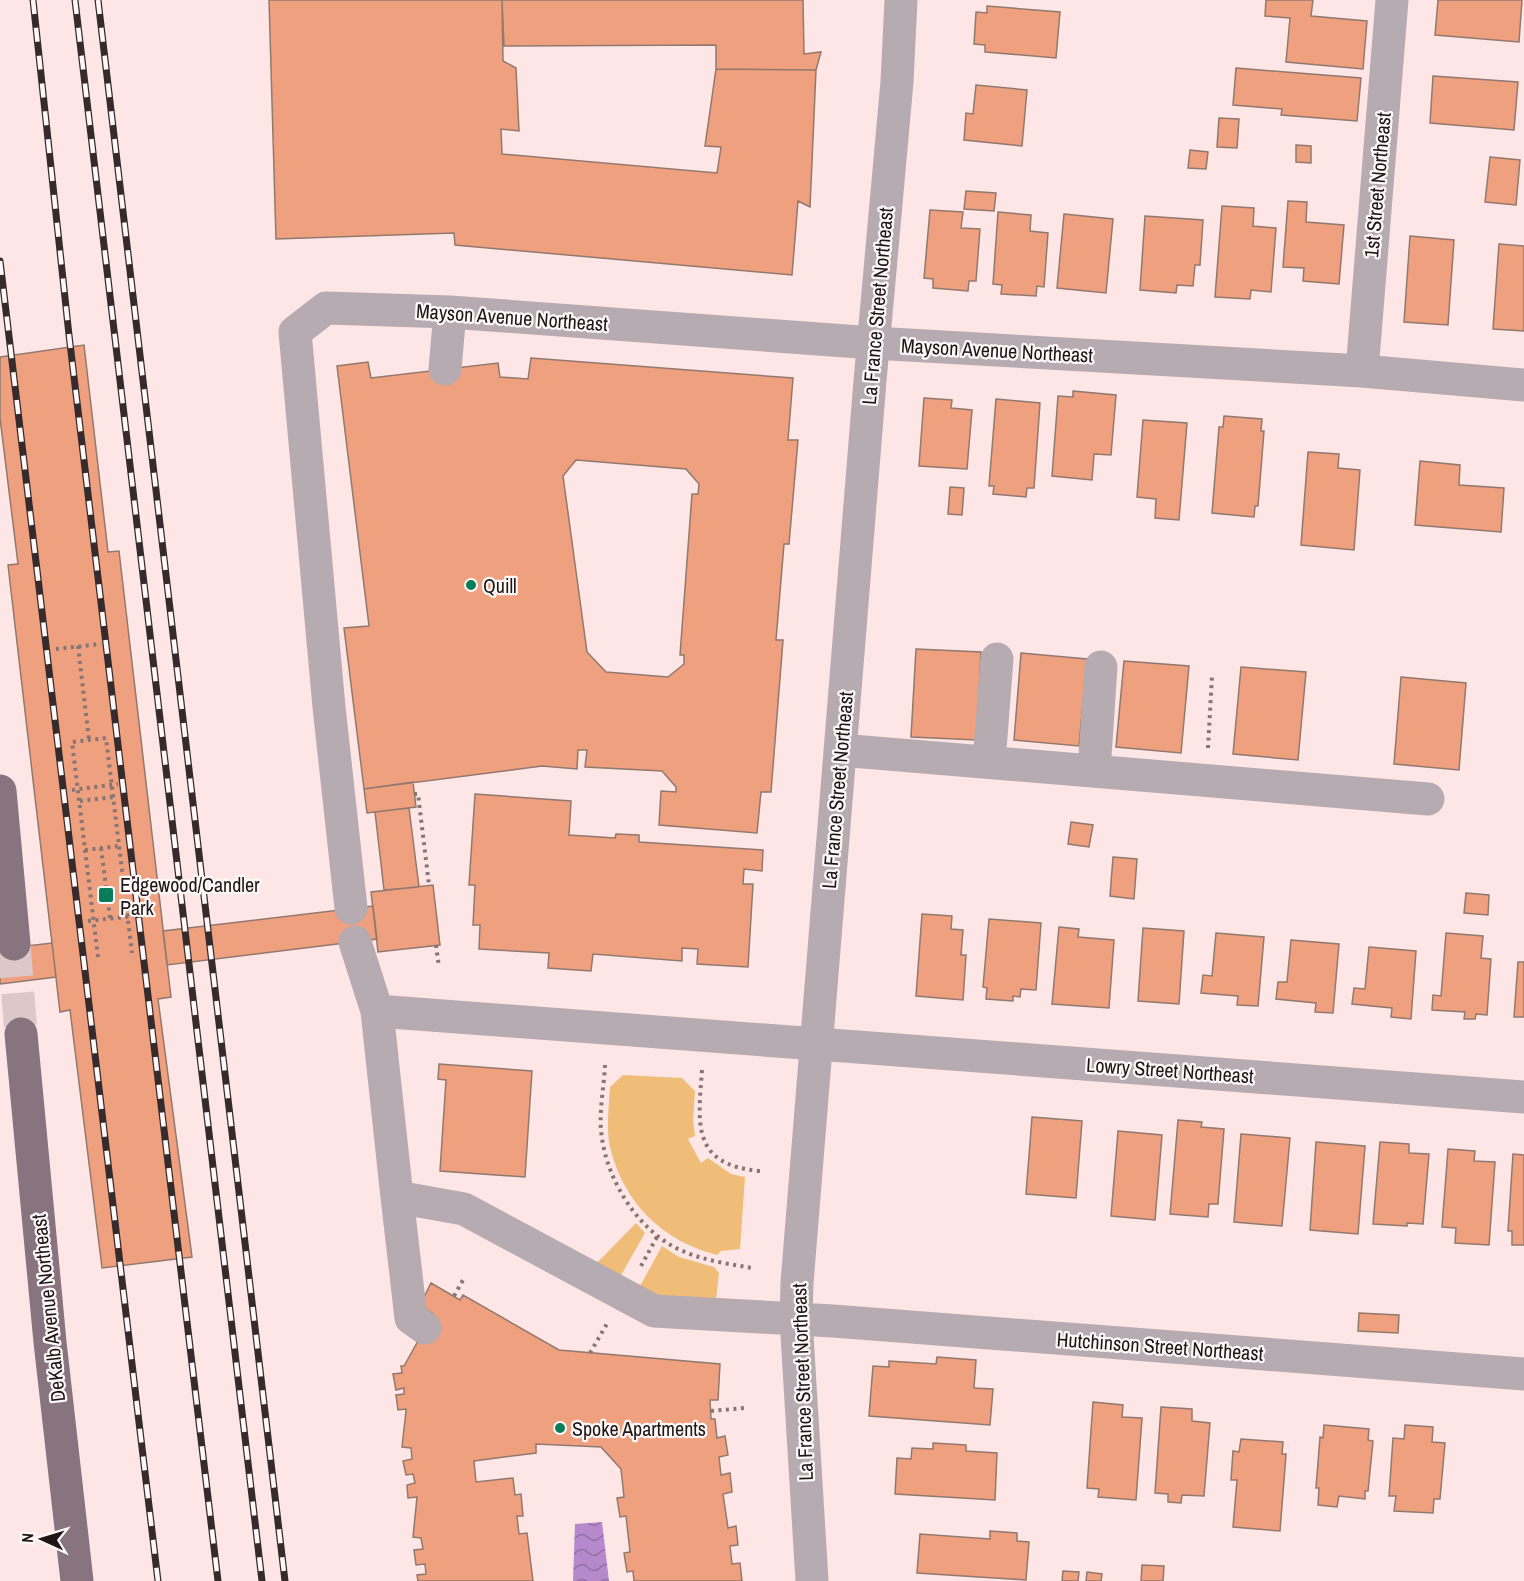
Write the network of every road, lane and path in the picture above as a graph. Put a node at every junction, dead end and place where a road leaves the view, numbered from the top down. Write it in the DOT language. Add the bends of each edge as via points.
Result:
graph roads {
  1 [pos="901,0"];
  2 [pos="1392,0"];
  3 [pos="450,312"];
  4 [pos="873,343"];
  5 [pos="445,369"];
  6 [pos="1362,371"];
  7 [pos="1524,385"];
  8 [pos="101,644"];
  9 [pos="78,646"];
  10 [pos="56,649"];
  11 [pos="997,659"];
  12 [pos="1101,667"];
  13 [pos="1212,676"];
  14 [pos="89,740"];
  15 [pos="840,750"];
  16 [pos="1207,758"];
  17 [pos="989,762"];
  18 [pos="1094,771"];
  19 [pos="118,784"];
  20 [pos="94,787"];
  21 [pos="72,790"];
  22 [pos="0,791"];
  23 [pos="414,794"];
  24 [pos="113,796"];
  25 [pos="96,799"];
  26 [pos="1428,799"];
  27 [pos="80,801"];
  28 [pos="2,841"];
  29 [pos="119,846"];
  30 [pos="101,848"];
  31 [pos="85,850"];
  32 [pos="429,885"];
  33 [pos="351,908"];
  34 [pos="134,915"];
  35 [pos="110,918"];
  36 [pos="88,921"];
  37 [pos="7,939"];
  38 [pos="355,942"];
  39 [pos="436,945"];
  40 [pos="132,953"];
  41 [pos="98,957"];
  42 [pos="439,967"];
  43 [pos="377,1011"];
  44 [pos="21,1034"];
  45 [pos="817,1044"];
  46 [pos="605,1065"];
  47 [pos="702,1070"];
  48 [pos="1524,1097"];
  49 [pos="760,1171"];
  50 [pos="397,1197"];
  51 [pos="658,1235"];
  52 [pos="752,1268"];
  53 [pos="636,1273"];
  54 [pos="463,1280"];
  55 [pos="454,1296"];
  56 [pos="611,1318"];
  57 [pos="796,1319"];
  58 [pos="425,1328"];
  59 [pos="590,1353"];
  60 [pos="1524,1374"];
  61 [pos="744,1408"];
  62 [pos="711,1411"];
  63 [pos="77,1581"];
  64 [pos="812,1581"];
  1 -- 4 [label="street, La France Street Northeast"];
  2 -- 6 [label="street, 1st Street Northeast"];
  3 -- 4 [label="street, Mayson Avenue Northeast"];
  3 -- 5 [label="street"];
  3 -- 33 [label="street, Mayson Avenue Northeast" via="326,308 295,332"];
  4 -- 6 [label="street, Mayson Avenue Northeast"];
  4 -- 15 [label="street, La France Street Northeast"];
  6 -- 7 [label="street, Mayson Avenue Northeast"];
  8 -- 9 [label="path"];
  9 -- 10 [label="path"];
  9 -- 14 [label="path"];
  11 -- 17 [label="street"];
  12 -- 18 [label="street"];
  13 -- 16 [label="path"];
  14 -- 24 [label="path, bridge" via="106,738"];
  14 -- 27 [label="path, bridge" via="72,742"];
  15 -- 17 [label="street"];
  15 -- 45 [label="street, La France Street Northeast"];
  17 -- 18 [label="street"];
  18 -- 26 [label="street"];
  19 -- 20 [label="path"];
  20 -- 21 [label="path"];
  20 -- 25 [label="path"];
  22 -- 28 [label="main road"];
  23 -- 32 [label="path" via="418,794"];
  24 -- 25 [label="path"];
  24 -- 29 [label="path, bridge"];
  25 -- 27 [label="path"];
  27 -- 31 [label="path, bridge"];
  28 -- 37 [label="main road"];
  29 -- 30 [label="path"];
  29 -- 40 [label="path, bridge"];
  30 -- 31 [label="path"];
  30 -- 35 [label="path"];
  31 -- 41 [label="path, bridge"];
  34 -- 35 [label="path"];
  35 -- 36 [label="path"];
  38 -- 43 [label="street"];
  39 -- 42 [label="path"];
  43 -- 45 [label="street, Lowry Street Northeast"];
  43 -- 50 [label="street"];
  44 -- 63 [label="main road, DeKalb Avenue Northeast"];
  45 -- 48 [label="street, Lowry Street Northeast"];
  45 -- 57 [label="street, La France Street Northeast"];
  46 -- 51 [label="path" via="601,1137 609,1169 627,1202"];
  47 -- 49 [label="path" via="698,1125 706,1145 720,1159 740,1169"];
  50 -- 57 [label="street, Hutchinson Street Northeast" via="464,1209 654,1311"];
  50 -- 58 [label="street" via="411,1317"];
  51 -- 52 [label="path" via="683,1252"];
  51 -- 53 [label="path"];
  54 -- 55 [label="path"];
  56 -- 59 [label="path"];
  57 -- 60 [label="street, Hutchinson Street Northeast"];
  57 -- 64 [label="street, La France Street Northeast"];
  61 -- 62 [label="path"];
}
